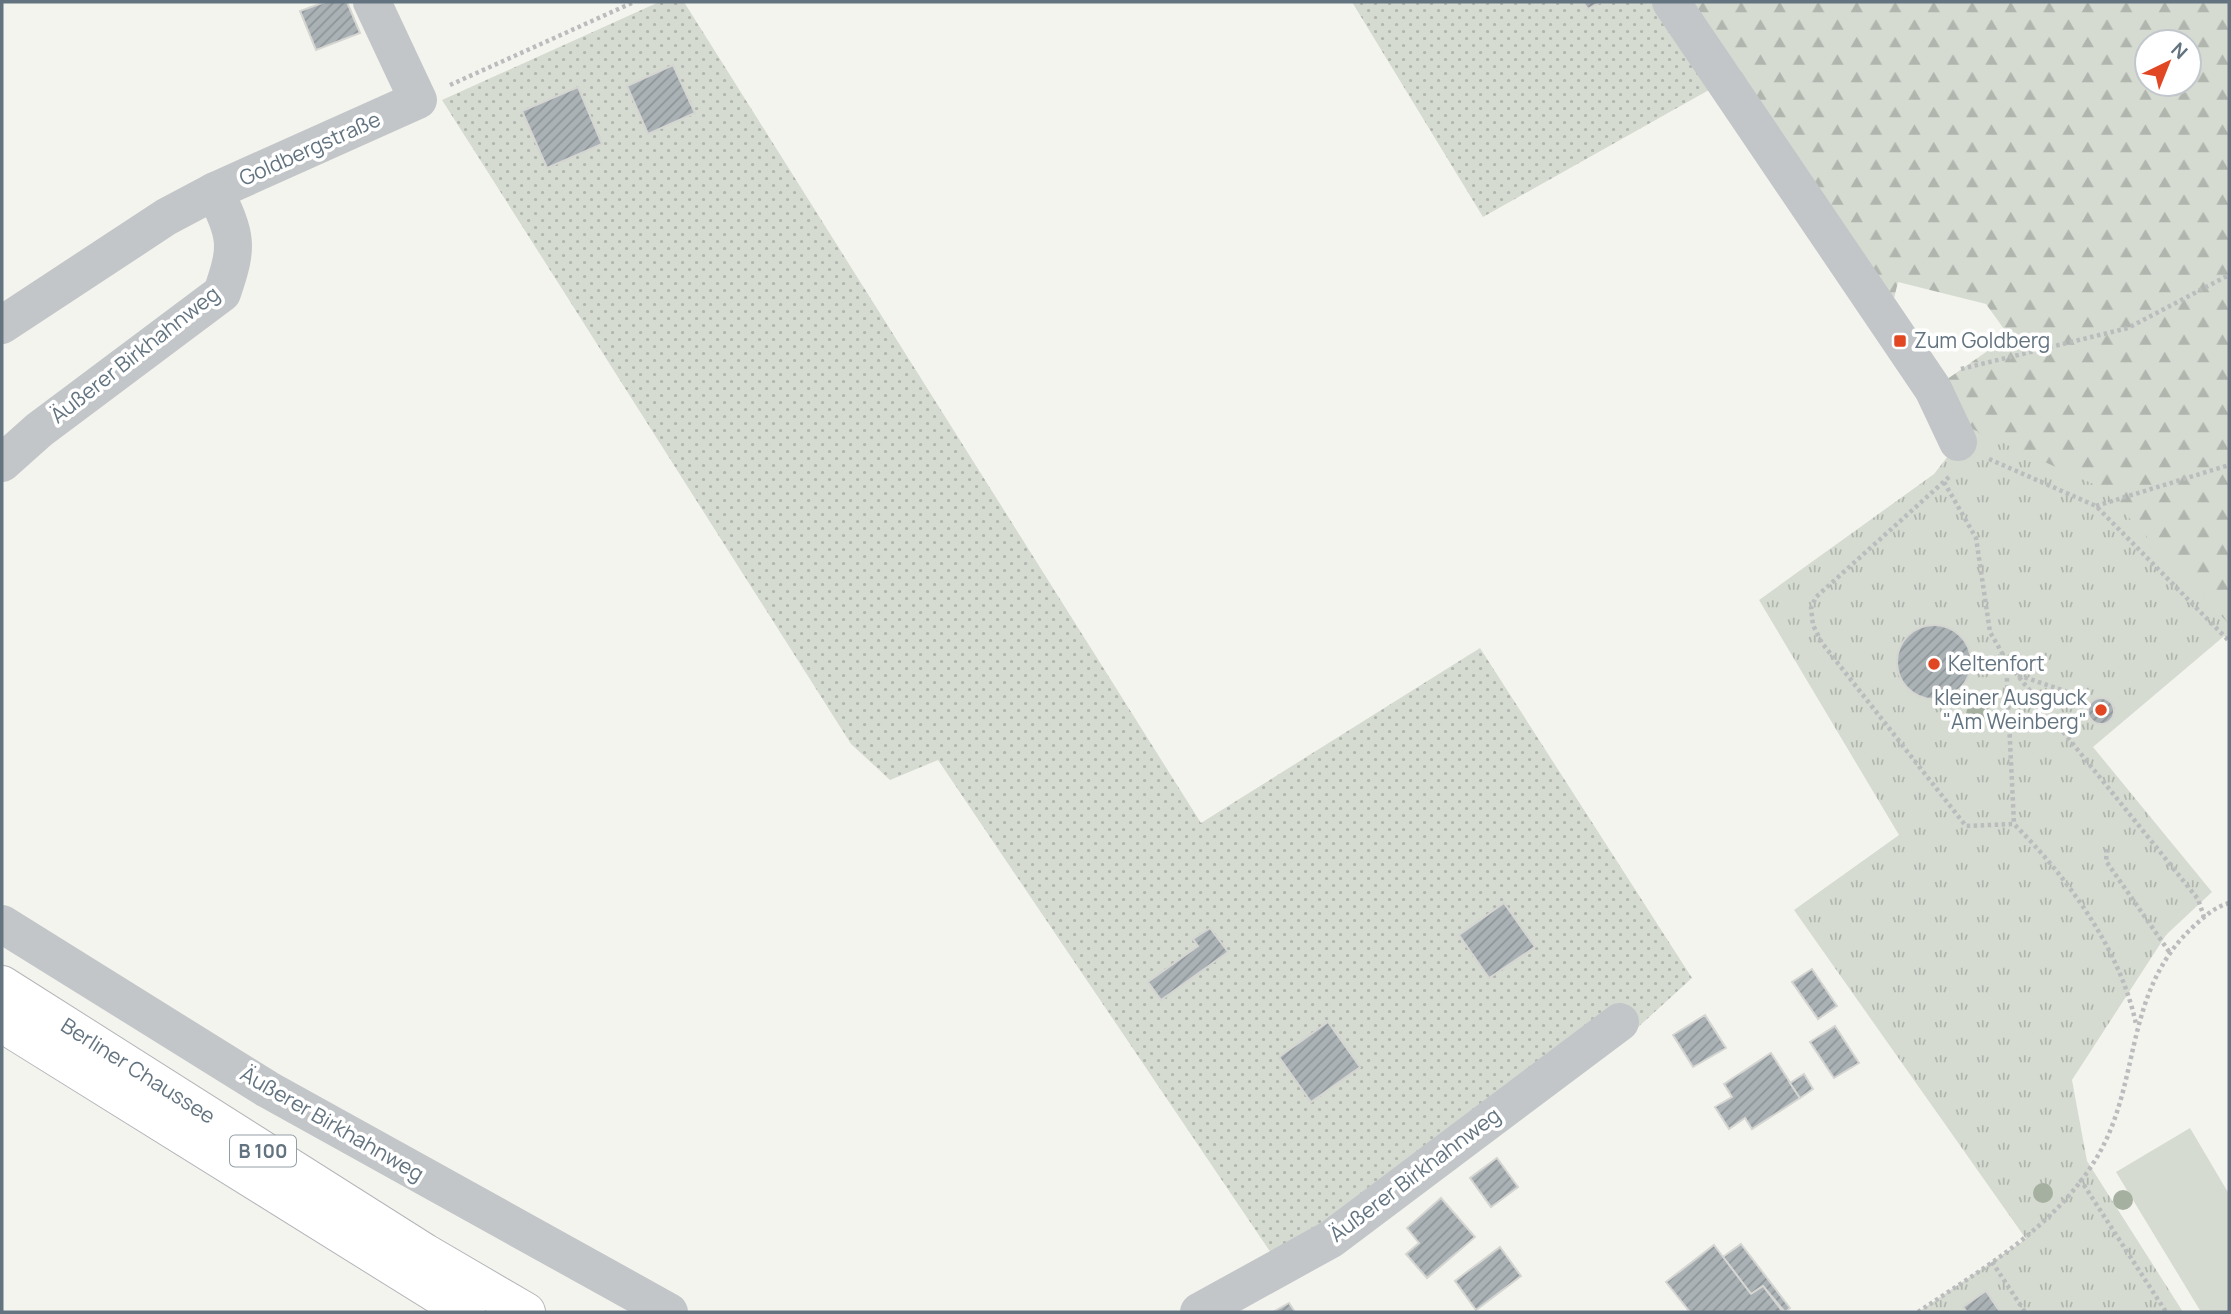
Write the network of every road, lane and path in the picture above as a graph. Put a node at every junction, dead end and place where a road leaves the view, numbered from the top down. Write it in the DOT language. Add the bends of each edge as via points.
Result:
graph roads {
  1 [pos="372,2"];
  2 [pos="634,2"];
  3 [pos="1671,2"];
  4 [pos="418,100"];
  5 [pos="215,191"];
  6 [pos="2229,275"];
  7 [pos="2,325"];
  8 [pos="1933,389"];
  9 [pos="1966,458"];
  10 [pos="2,463"];
  11 [pos="2229,466"];
  12 [pos="1944,482"];
  13 [pos="2096,506"];
  14 [pos="2229,641"];
  15 [pos="2006,660"];
  16 [pos="2017,675"];
  17 [pos="2067,736"];
  18 [pos="2014,824"];
  19 [pos="2107,849"];
  20 [pos="2229,903"];
  21 [pos="2203,917"];
  22 [pos="2,924"];
  23 [pos="2170,953"];
  24 [pos="2,985"];
  25 [pos="1620,1022"];
  26 [pos="2,1023"];
  27 [pos="2136,1024"];
  28 [pos="2080,1179"];
  29 [pos="1992,1262"];
  30 [pos="467,1312"];
  31 [pos="526,1312"];
  32 [pos="669,1312"];
  33 [pos="1199,1312"];
  34 [pos="1918,1312"];
  35 [pos="2025,1312"];
  36 [pos="2166,1312"];
  1 -- 4 [label="street"];
  2 -- 4 [label="path"];
  3 -- 8 [label="street"];
  4 -- 5 [label="street, Goldbergstraße"];
  5 -- 7 [label="street, Goldbergstraße" via="166,217"];
  5 -- 10 [label="street, Äußerer Birkhahnweg" via="233,232 234,258 222,293"];
  6 -- 8 [label="path" via="2128,328 1966,366"];
  8 -- 9 [label="street"];
  9 -- 12 [label="path"];
  9 -- 13 [label="path"];
  11 -- 13 [label="path"];
  12 -- 15 [label="path" via="1976,538 1990,632"];
  12 -- 18 [label="path" via="1816,597 1811,608 1813,625 1861,696 1966,826"];
  13 -- 14 [label="path"];
  15 -- 16 [label="path"];
  15 -- 18 [label="path"];
  16 -- 17 [label="path"];
  16 -- 17 [label="path" via="2065,691 2084,711"];
  17 -- 21 [label="path" via="2198,899"];
  18 -- 27 [label="path" via="2047,857 2096,928 2129,993"];
  19 -- 23 [label="path" via="2106,860"];
  20 -- 21 [label="path"];
  21 -- 23 [label="path"];
  22 -- 32 [label="street, Äußerer Birkhahnweg" via="278,1095"];
  23 -- 27 [label="path"];
  24 -- 31 [label="highway, Berliner Chaussee / B 100"];
  25 -- 33 [label="street, Äußerer Birkhahnweg" via="1331,1239"];
  26 -- 30 [label="highway, Berliner Chaussee / B 100"];
  27 -- 28 [label="path" via="2119,1109 2095,1161"];
  28 -- 29 [label="path" via="2026,1239"];
  28 -- 36 [label="path"];
  29 -- 34 [label="path"];
  29 -- 35 [label="path"];
}
